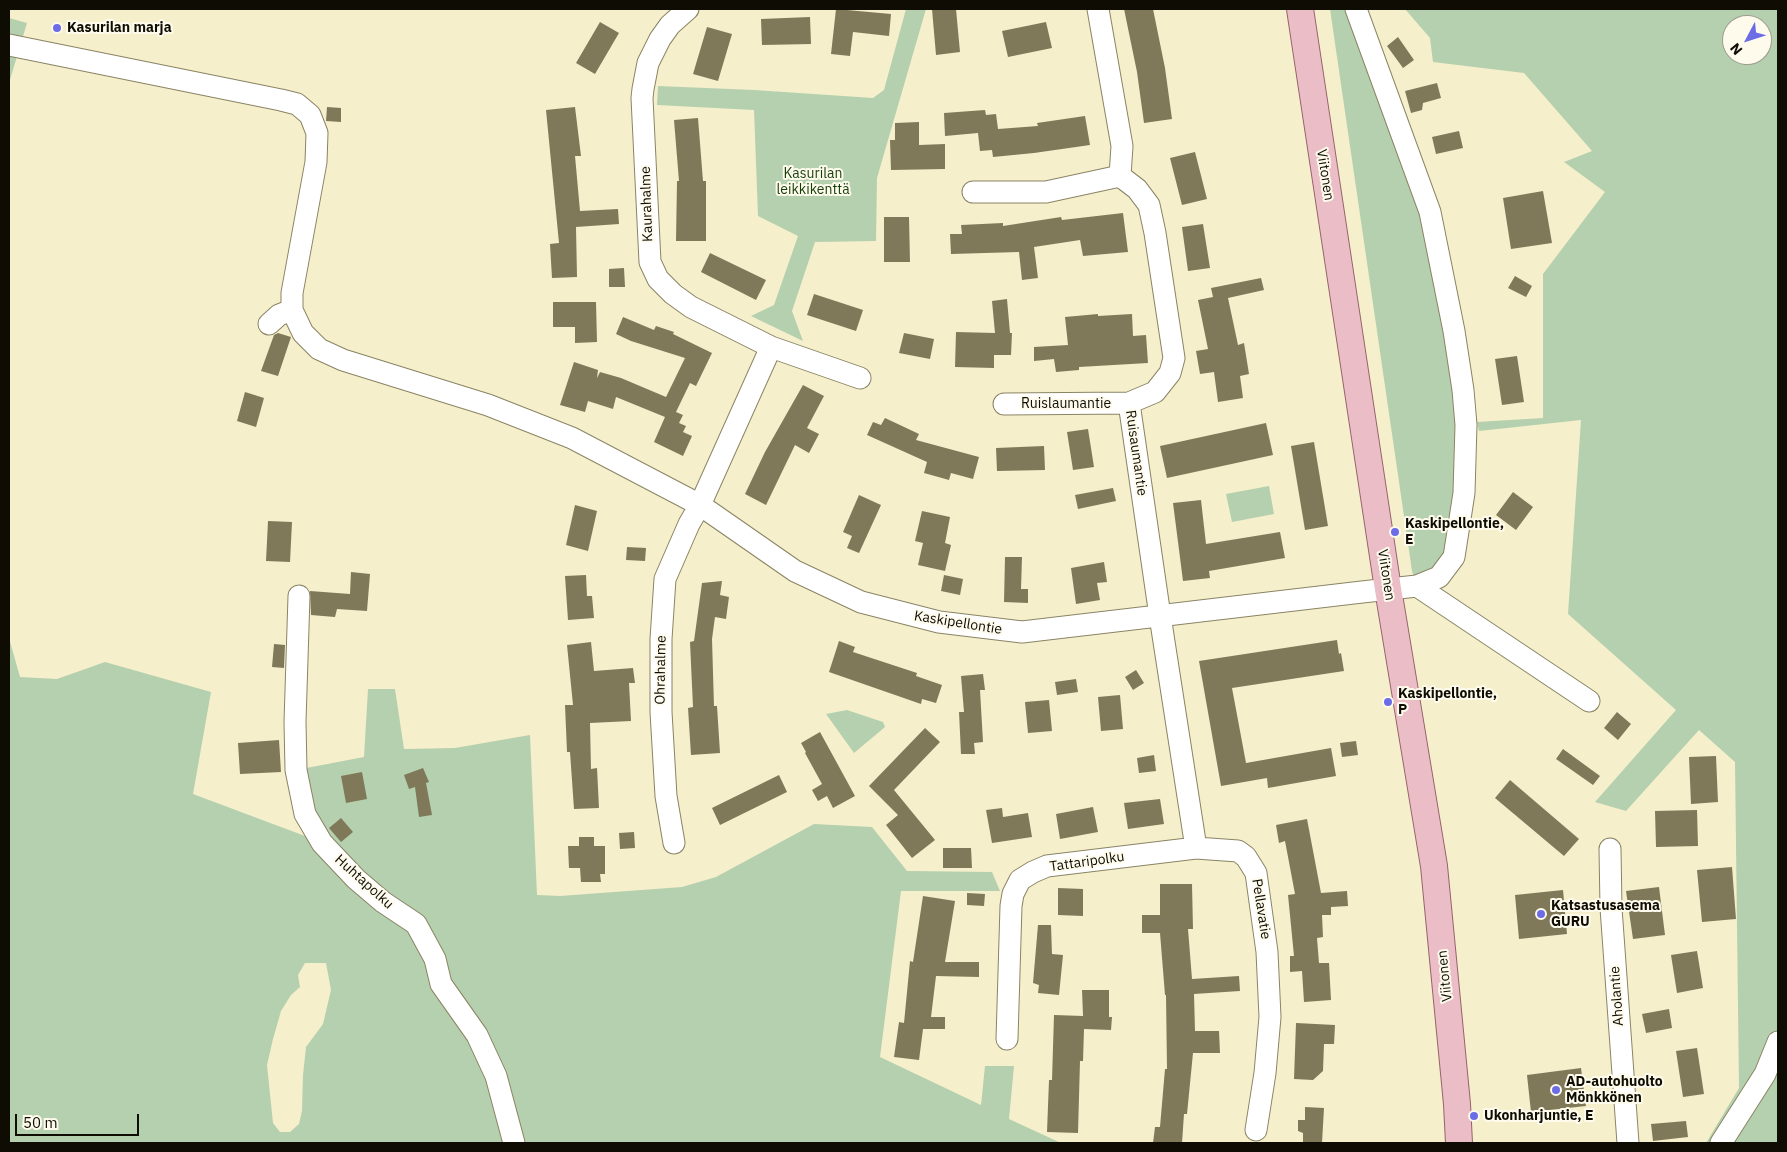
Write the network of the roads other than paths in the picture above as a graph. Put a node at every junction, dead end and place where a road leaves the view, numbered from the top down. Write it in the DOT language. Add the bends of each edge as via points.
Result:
graph roads {
  1 [pos="688,9"];
  2 [pos="1098,9"];
  3 [pos="1300,9"];
  4 [pos="1356,9"];
  5 [pos="9,45"];
  6 [pos="1120,176"];
  7 [pos="973,192"];
  8 [pos="292,310"];
  9 [pos="270,324"];
  10 [pos="771,346"];
  11 [pos="860,378"];
  12 [pos="1129,403"];
  13 [pos="1004,404"];
  14 [pos="700,505"];
  15 [pos="1417,586"];
  16 [pos="1388,589"];
  17 [pos="299,596"];
  18 [pos="1160,616"];
  19 [pos="1589,701"];
  20 [pos="674,843"];
  21 [pos="1196,848"];
  22 [pos="1610,850"];
  23 [pos="1006,1039"];
  24 [pos="1778,1042"];
  25 [pos="1256,1130"];
  26 [pos="514,1143"];
  27 [pos="1459,1143"];
  28 [pos="1628,1143"];
  29 [pos="1721,1143"];
  1 -- 10 [label="street, Kaurahalme" via="660,39 648,63 643,89 650,262 658,279 691,307"];
  2 -- 6 [label="street" via="1122,146"];
  3 -- 16 [label="main road, Viitonen"];
  4 -- 15 [label="street, Kaskipellontie" via="1430,212 1463,390 1466,425 1464,493 1454,557 1440,576"];
  5 -- 8 [label="street" via="281,100 297,104 310,115 317,133 316,162 292,293"];
  6 -- 7 [label="street" via="1046,192"];
  6 -- 12 [label="street, Ruisaumantie" via="1137,189 1149,205 1174,358 1170,373 1155,392"];
  8 -- 9 [label="street" via="280,314"];
  8 -- 14 [label="street, Kaskipellontie" via="303,333 319,349 343,360 488,405 572,438"];
  10 -- 11 [label="street, Kaurahalme"];
  10 -- 14 [label="street"];
  12 -- 13 [label="street, Ruislaumantie"];
  12 -- 18 [label="street, Ruisaumantie"];
  14 -- 18 [label="street, Kaskipellontie" via="810,578 861,602 939,622 1022,632"];
  14 -- 20 [label="street, Ohrahalme" via="665,579 661,712 666,796"];
  15 -- 16 [label="street, Kaskipellontie"];
  15 -- 19 [label="street"];
  16 -- 18 [label="street, Kaskipellontie"];
  16 -- 27 [label="main road, Viitonen" via="1434,866"];
  17 -- 26 [label="street, Huhtapolku" via="296,770 304,814 322,843 356,879 416,924 435,958 441,984 477,1035 496,1076"];
  18 -- 21 [label="street"];
  21 -- 23 [label="street, Tattaripolku" via="1047,866 1020,880 1010,906"];
  21 -- 25 [label="street, Pellavatie" via="1238,851 1256,873 1267,952 1270,1017"];
  22 -- 28 [label="street, Aholantie" via="1611,908"];
  24 -- 29 [label="street" via="1764,1074"];
}
